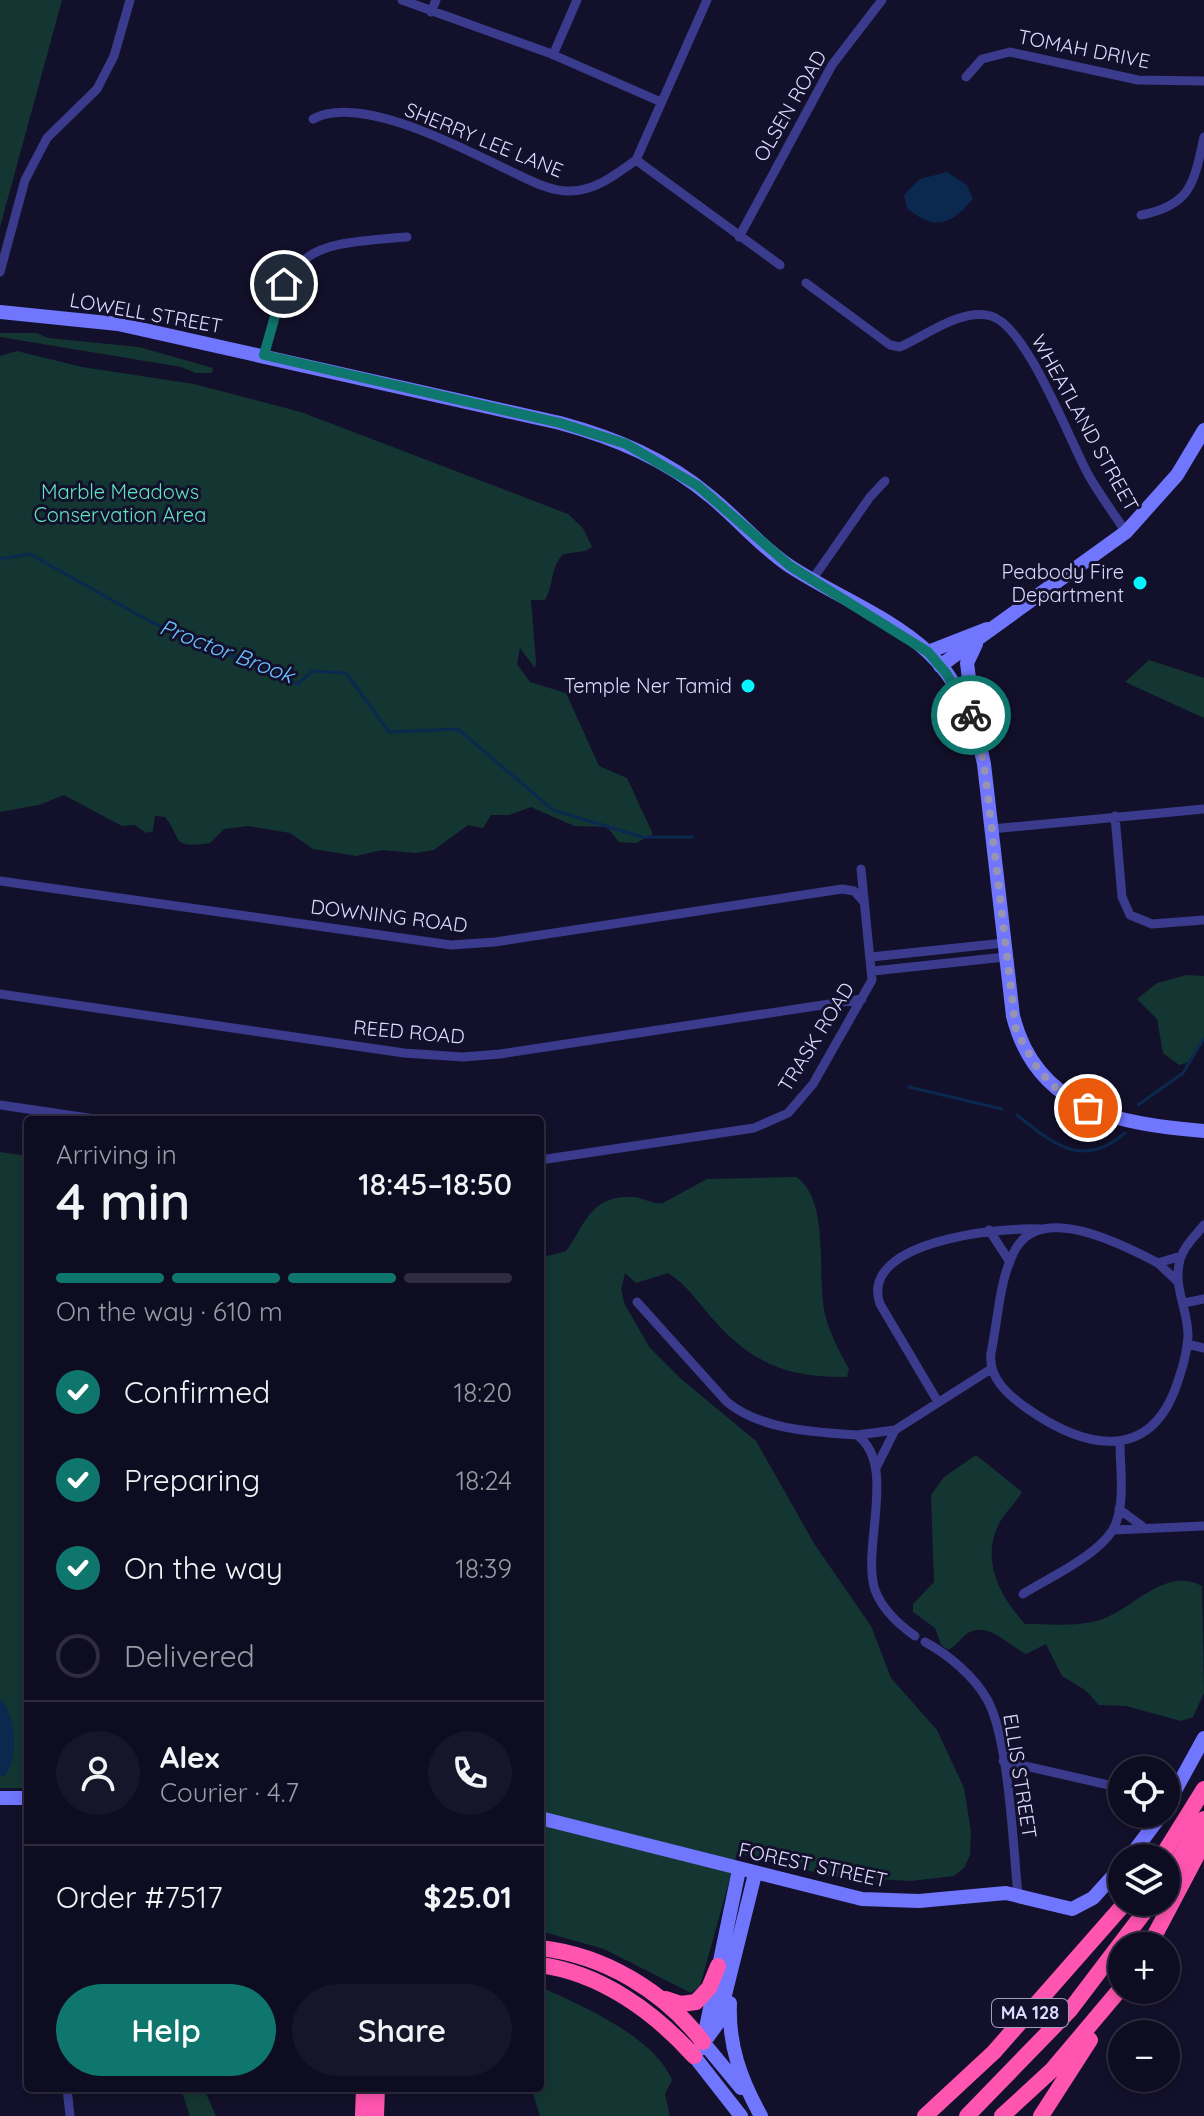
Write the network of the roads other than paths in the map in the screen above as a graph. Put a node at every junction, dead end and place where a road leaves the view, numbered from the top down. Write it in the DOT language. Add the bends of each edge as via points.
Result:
graph roads {
  1 [pos="130,0"];
  2 [pos="402,0"];
  3 [pos="436,0"];
  4 [pos="577,0"];
  5 [pos="707,0"];
  6 [pos="882,0"];
  7 [pos="431,12"];
  8 [pos="553,55"];
  9 [pos="966,77"];
  10 [pos="1204,81"];
  11 [pos="661,102"];
  12 [pos="313,119"];
  13 [pos="1204,137"];
  14 [pos="636,160"];
  15 [pos="1141,215"];
  16 [pos="407,237"];
  17 [pos="739,237"];
  18 [pos="780,265"];
  19 [pos="0,272"];
  20 [pos="806,283"];
  21 [pos="0,312"];
  22 [pos="264,355"];
  23 [pos="1204,430"];
  24 [pos="885,481"];
  25 [pos="1126,532"];
  26 [pos="812,580"];
  27 [pos="991,628"];
  28 [pos="976,643"];
  29 [pos="928,652"];
  30 [pos="940,666"];
  31 [pos="975,725"];
  32 [pos="1204,809"];
  33 [pos="1115,816"];
  34 [pos="991,829"];
  35 [pos="861,869"];
  36 [pos="0,881"];
  37 [pos="863,901"];
  38 [pos="1204,920"];
  39 [pos="1004,950"];
  40 [pos="871,957"];
  41 [pos="873,971"];
  42 [pos="0,994"];
  43 [pos="862,999"];
  44 [pos="0,1105"];
  45 [pos="75,1116"];
  46 [pos="1204,1131"];
  47 [pos="544,1159"];
  48 [pos="1204,1225"];
  49 [pos="1051,1229"];
  50 [pos="989,1230"];
  51 [pos="1181,1256"];
  52 [pos="1010,1262"];
  53 [pos="1158,1263"];
  54 [pos="1178,1282"];
  55 [pos="1204,1299"];
  56 [pos="637,1302"];
  57 [pos="1184,1303"];
  58 [pos="1187,1344"];
  59 [pos="1204,1348"];
  60 [pos="991,1369"];
  61 [pos="938,1402"];
  62 [pos="895,1430"];
  63 [pos="857,1435"];
  64 [pos="1120,1442"];
  65 [pos="876,1468"];
  66 [pos="1119,1509"];
  67 [pos="1204,1526"];
  68 [pos="1144,1527"];
  69 [pos="1113,1530"];
  70 [pos="1023,1594"];
  71 [pos="915,1636"];
  72 [pos="925,1642"];
  73 [pos="1204,1738"];
  74 [pos="1003,1761"];
  75 [pos="1180,1782"];
  76 [pos="1108,1785"];
  77 [pos="1204,1789"];
  78 [pos="0,1798"];
  79 [pos="24,1798"];
  80 [pos="544,1819"];
  81 [pos="1204,1819"];
  82 [pos="1204,1842"];
  83 [pos="1170,1844"];
  84 [pos="1180,1858"];
  85 [pos="739,1870"];
  86 [pos="755,1874"];
  87 [pos="1108,1879"];
  88 [pos="1018,1895"];
  89 [pos="1114,1916"];
  90 [pos="1141,1916"];
  91 [pos="1156,1932"];
  92 [pos="544,1949"];
  93 [pos="735,1959"];
  94 [pos="544,1966"];
  95 [pos="718,1966"];
  96 [pos="648,1989"];
  97 [pos="1108,2004"];
  98 [pos="1111,2004"];
  99 [pos="698,2049"];
  100 [pos="67,2092"];
  101 [pos="364,2092"];
  102 [pos="377,2092"];
  103 [pos="70,2116"];
  104 [pos="363,2116"];
  105 [pos="376,2116"];
  106 [pos="741,2116"];
  107 [pos="762,2116"];
  108 [pos="925,2116"];
  109 [pos="967,2116"];
  110 [pos="1002,2116"];
  111 [pos="1041,2116"];
  1 -- 19 [label="street" via="114,56 97,89 47,138 25,180"];
  2 -- 7 [label="street"];
  3 -- 7 [label="street"];
  4 -- 8 [label="street"];
  5 -- 11 [label="street"];
  6 -- 17 [label="street, OLSEN ROAD" via="832,65"];
  7 -- 8 [label="street"];
  8 -- 11 [label="street"];
  9 -- 10 [label="street, TOMAH DRIVE" via="982,59 1010,52 1138,80"];
  11 -- 14 [label="street"];
  12 -- 14 [label="street, SHERRY LEE LANE" via="334,111 368,114 558,191 591,188"];
  13 -- 15 [label="street" via="1194,179 1182,198 1164,211"];
  14 -- 17 [label="street"];
  16 -- 22 [label="street" via="338,243 308,255 284,284"];
  17 -- 18 [label="street"];
  20 -- 25 [label="street, WHEATLAND STREET" via="890,345 900,347 965,315 992,316 1012,329 1089,475"];
  21 -- 22 [label="main road, LOWELL STREET" via="118,324"];
  22 -- 26 [label="main road, LOWELL STREET" via="560,423 626,444 690,480 775,556"];
  23 -- 25 [label="main road" via="1177,475"];
  24 -- 26 [label="street"];
  25 -- 27 [label="main road"];
  26 -- 29 [label="main road, LOWELL STREET"];
  27 -- 28 [label="main road"];
  27 -- 29 [label="main road"];
  28 -- 30 [label="main road"];
  28 -- 31 [label="main road" via="967,673"];
  29 -- 30 [label="main road, LOWELL STREET"];
  30 -- 31 [label="main road, LOWELL STREET"];
  31 -- 34 [label="main road, LOWELL STREET"];
  32 -- 33 [label="street"];
  33 -- 34 [label="street"];
  33 -- 38 [label="street" via="1122,897 1130,915 1152,924"];
  34 -- 39 [label="main road, LOWELL STREET"];
  35 -- 37 [label="street, TRASK ROAD"];
  36 -- 37 [label="street, DOWNING ROAD" via="451,945 842,889 854,891"];
  37 -- 40 [label="street, TRASK ROAD"];
  39 -- 40 [label="street"];
  39 -- 41 [label="street"];
  39 -- 46 [label="main road, LOWELL STREET" via="1016,1031 1032,1062 1057,1089 1119,1120"];
  40 -- 41 [label="street, TRASK ROAD"];
  41 -- 43 [label="street, TRASK ROAD"];
  42 -- 43 [label="street, REED ROAD" via="463,1057"];
  43 -- 47 [label="street, TRASK ROAD" via="806,1095 777,1120 742,1130"];
  44 -- 45 [label="street"];
  48 -- 51 [label="street"];
  49 -- 50 [label="street"];
  49 -- 52 [label="street" via="1024,1240"];
  49 -- 53 [label="street" via="1092,1232"];
  50 -- 52 [label="street"];
  50 -- 61 [label="street" via="897,1258 876,1287 880,1304"];
  51 -- 53 [label="street"];
  51 -- 54 [label="street"];
  52 -- 60 [label="street"];
  53 -- 54 [label="street"];
  54 -- 57 [label="street"];
  55 -- 57 [label="street"];
  56 -- 63 [label="street" via="742,1413 773,1424"];
  57 -- 58 [label="street"];
  58 -- 59 [label="street"];
  58 -- 64 [label="street" via="1166,1409 1145,1432"];
  60 -- 61 [label="street"];
  60 -- 64 [label="street" via="1006,1390 1048,1421 1083,1437"];
  61 -- 62 [label="street"];
  62 -- 63 [label="street"];
  62 -- 65 [label="street"];
  63 -- 65 [label="street" via="869,1445"];
  64 -- 66 [label="street"];
  65 -- 71 [label="street" via="874,1584 890,1615"];
  66 -- 68 [label="street"];
  66 -- 69 [label="street"];
  67 -- 68 [label="street"];
  68 -- 69 [label="street"];
  69 -- 70 [label="street" via="1097,1547"];
  72 -- 74 [label="street, ELLIS STREET" via="958,1665 983,1692 998,1729"];
  73 -- 75 [label="main road"];
  74 -- 76 [label="street"];
  74 -- 88 [label="street, ELLIS STREET"];
  77 -- 83 [label="highway"];
  78 -- 79 [label="main road"];
  80 -- 85 [label="main road, FOREST STREET"];
  81 -- 84 [label="highway"];
  82 -- 91 [label="highway"];
  85 -- 86 [label="main road, FOREST STREET"];
  85 -- 95 [label="main road"];
  86 -- 88 [label="main road, FOREST STREET" via="878,1901"];
  86 -- 93 [label="main road"];
  87 -- 88 [label="main road, FOREST STREET" via="1080,1906 1064,1908"];
  89 -- 108 [label="highway, MA 128" via="1018,2027"];
  90 -- 109 [label="highway, MA 128" via="1070,2010"];
  92 -- 96 [label="highway" via="596,1961"];
  93 -- 99 [label="main road" via="718,2023"];
  93 -- 107 [label="main road" via="731,2035 739,2072"];
  94 -- 99 [label="highway" via="590,1980 642,2008"];
  95 -- 96 [label="highway" via="696,2002 674,2002"];
  95 -- 99 [label="main road"];
  96 -- 99 [label="highway" via="672,2008"];
  97 -- 110 [label="highway" via="1052,2070"];
  98 -- 111 [label="highway"];
  99 -- 106 [label="main road"];
  99 -- 107 [label="main road"];
  100 -- 103 [label="street"];
  101 -- 104 [label="highway"];
  102 -- 105 [label="highway"];
}
